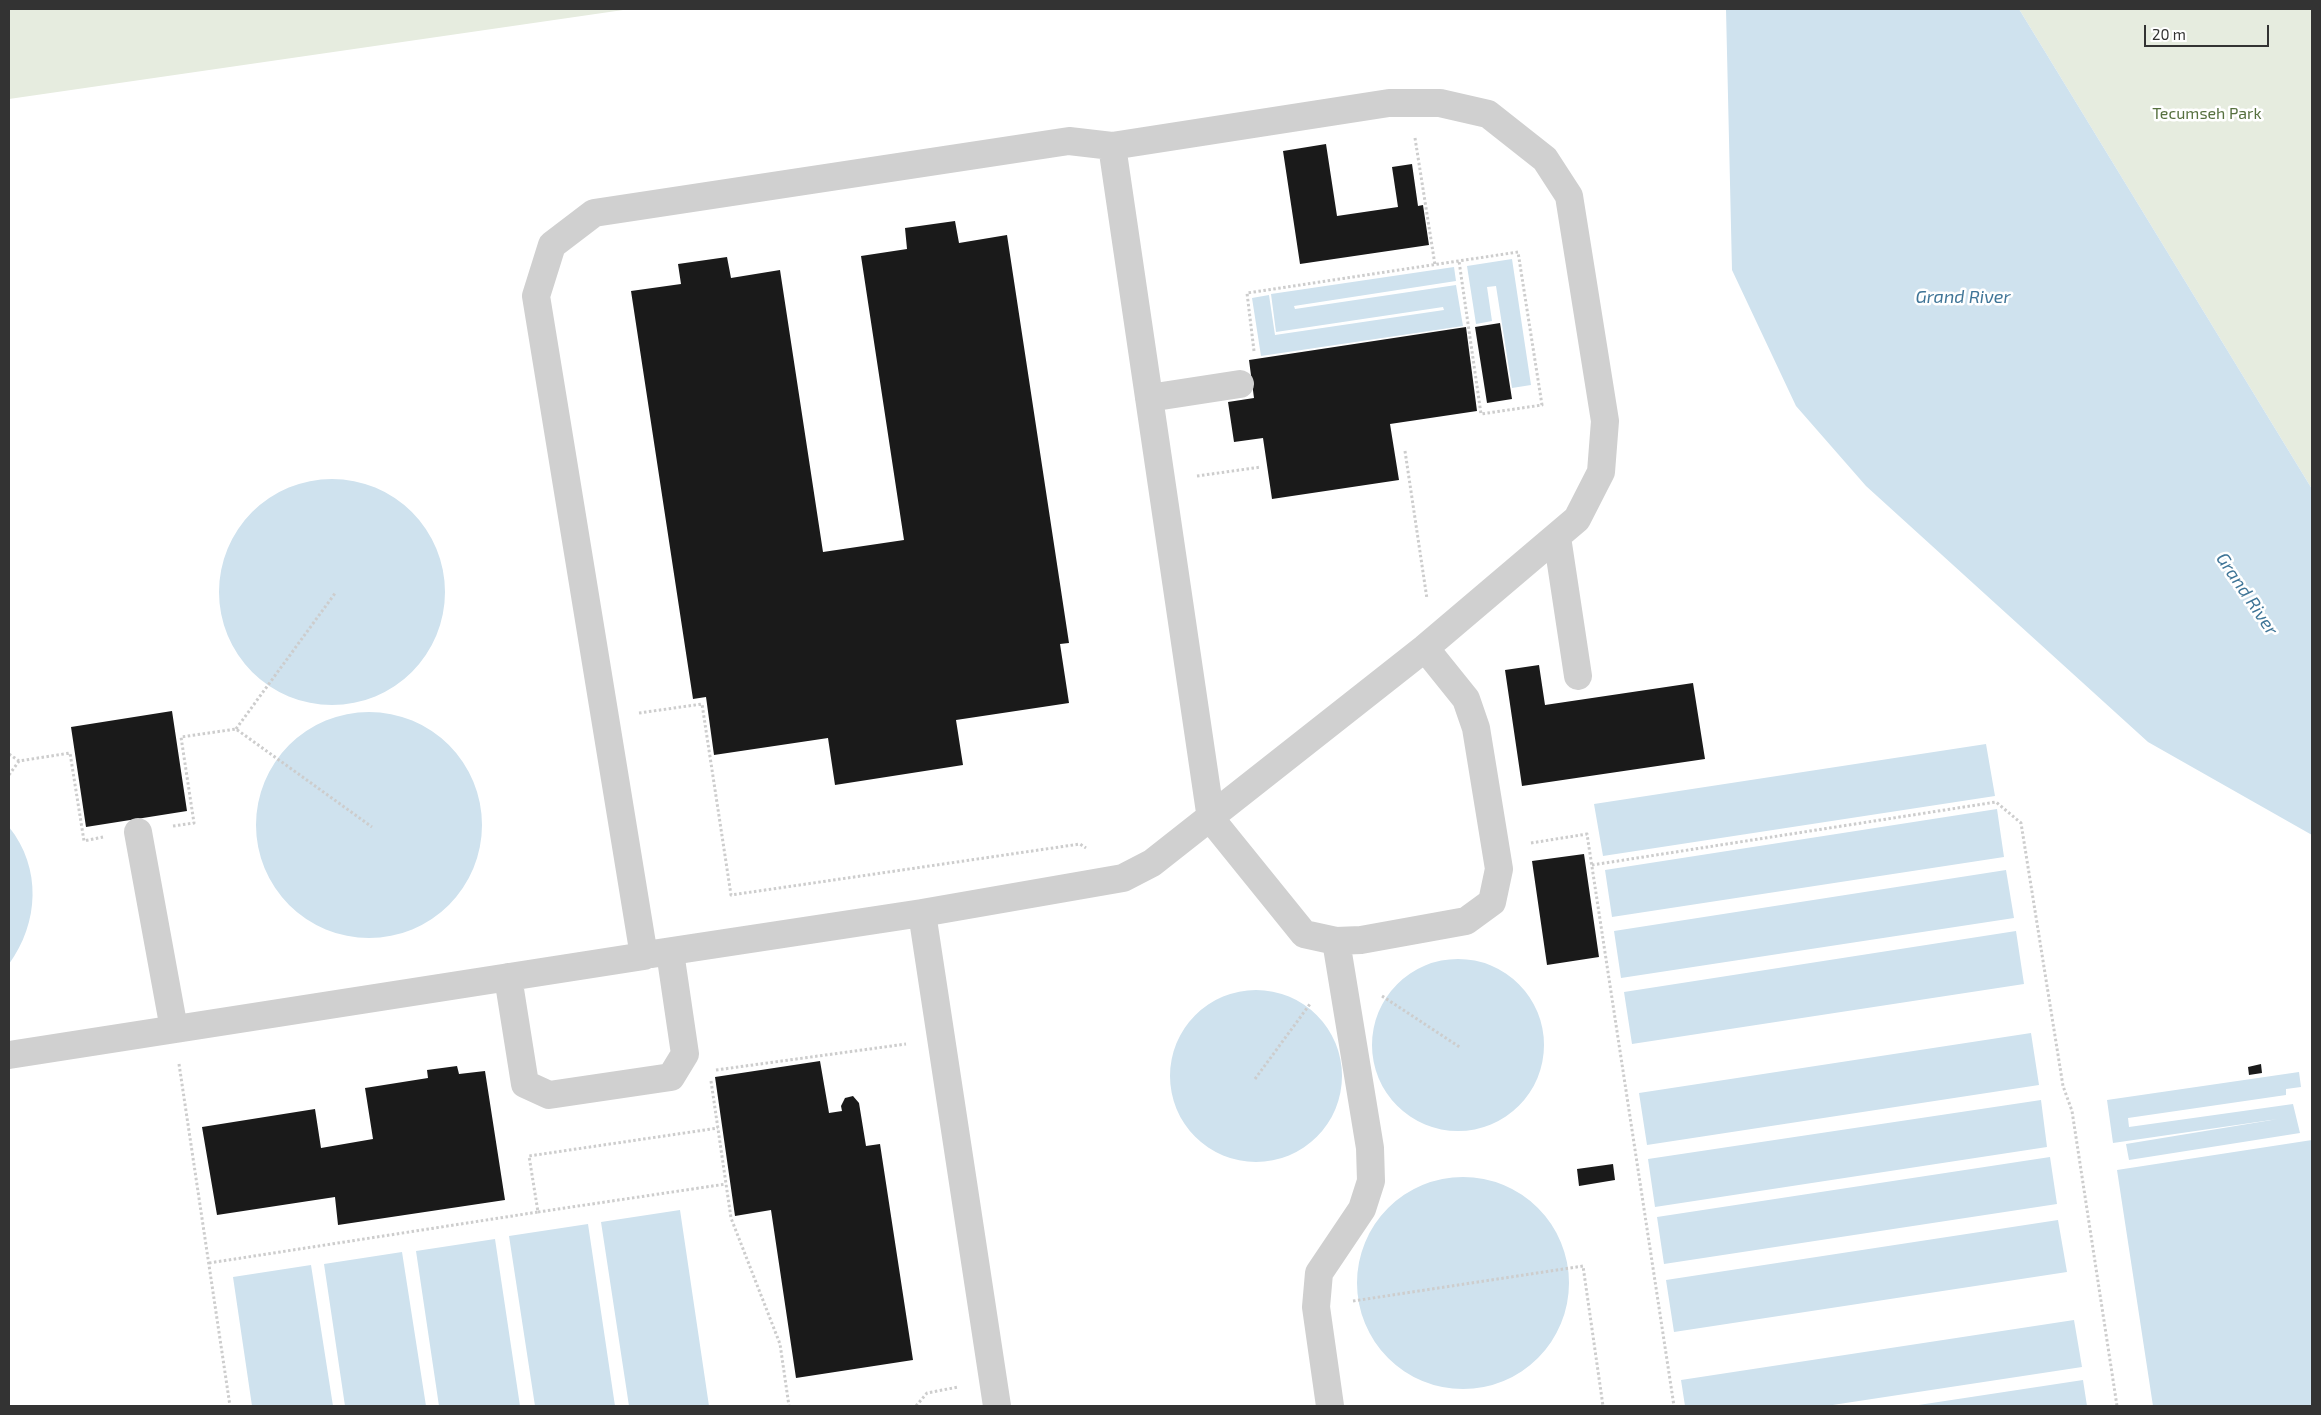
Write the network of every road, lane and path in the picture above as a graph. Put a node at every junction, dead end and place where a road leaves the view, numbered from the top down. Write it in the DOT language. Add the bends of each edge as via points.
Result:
graph roads {
  1 [pos="1409,103"];
  2 [pos="1112,146"];
  3 [pos="1459,261"];
  4 [pos="1435,265"];
  5 [pos="1240,384"];
  6 [pos="1149,398"];
  7 [pos="1405,451"];
  8 [pos="1261,466"];
  9 [pos="1161,481"];
  10 [pos="1557,537"];
  11 [pos="336,592"];
  12 [pos="1429,645"];
  13 [pos="1578,676"];
  14 [pos="605,718"];
  15 [pos="236,729"];
  16 [pos="9,754"];
  17 [pos="19,761"];
  18 [pos="9,775"];
  19 [pos="1211,819"];
  20 [pos="372,827"];
  21 [pos="138,832"];
  22 [pos="1496,848"];
  23 [pos="1592,865"];
  24 [pos="1123,878"];
  25 [pos="922,913"];
  26 [pos="1336,941"];
  27 [pos="656,954"];
  28 [pos="508,977"];
  29 [pos="1379,994"];
  30 [pos="1311,1002"];
  31 [pos="174,1029"];
  32 [pos="941,1039"];
  33 [pos="1461,1048"];
  34 [pos="9,1055"];
  35 [pos="1255,1079"];
  36 [pos="718,1128"];
  37 [pos="726,1184"];
  38 [pos="538,1212"];
  39 [pos="209,1263"];
  40 [pos="1316,1307"];
  41 [pos="958,1393"];
  42 [pos="230,1406"];
  43 [pos="789,1406"];
  44 [pos="916,1406"];
  45 [pos="997,1406"];
  46 [pos="1330,1406"];
  47 [pos="1603,1406"];
  48 [pos="1674,1406"];
  49 [pos="2117,1406"];
  1 -- 2 [label="lane" via="1390,103"];
  1 -- 4 [label="path"];
  1 -- 10 [label="lane" via="1440,103 1488,114 1545,159 1570,196 1605,421 1600,472 1577,519"];
  2 -- 6 [label="lane"];
  2 -- 14 [label="lane" via="1069,141 594,213 552,245 536,296"];
  3 -- 3 [label="path" via="1518,252 1542,405 1481,414"];
  3 -- 4 [label="path"];
  4 -- 5 [label="path" via="1247,294 1254,355 1236,359"];
  5 -- 6 [label="lane"];
  6 -- 9 [label="lane"];
  7 -- 12 [label="path"];
  8 -- 9 [label="path"];
  9 -- 19 [label="lane"];
  10 -- 12 [label="lane"];
  10 -- 13 [label="lane"];
  11 -- 15 [label="path"];
  12 -- 19 [label="lane"];
  12 -- 22 [label="lane" via="1466,699 1476,728"];
  14 -- 24 [label="path" via="702,704 731,895 1080,844"];
  14 -- 27 [label="lane"];
  15 -- 20 [label="path"];
  15 -- 21 [label="path" via="181,737 194,823"];
  16 -- 17 [label="path"];
  17 -- 18 [label="path"];
  17 -- 21 [label="path" via="70,753 84,841"];
  19 -- 24 [label="lane" via="1152,863"];
  19 -- 26 [label="lane" via="1304,934"];
  21 -- 31 [label="lane"];
  22 -- 23 [label="path" via="1587,834"];
  22 -- 26 [label="lane" via="1499,869 1492,902 1466,921 1361,940"];
  23 -- 48 [label="path"];
  23 -- 49 [label="path" via="1996,802 2021,823 2063,1086 2072,1110"];
  24 -- 25 [label="lane"];
  25 -- 27 [label="lane"];
  25 -- 32 [label="lane"];
  26 -- 40 [label="lane" via="1370,1148 1371,1182 1362,1209 1319,1273"];
  27 -- 28 [label="lane"];
  27 -- 28 [label="lane" via="685,1054 670,1077 549,1094 525,1084"];
  28 -- 31 [label="lane"];
  29 -- 33 [label="path"];
  30 -- 35 [label="path"];
  31 -- 34 [label="lane"];
  31 -- 39 [label="path"];
  32 -- 36 [label="path" via="710,1071"];
  32 -- 45 [label="lane"];
  36 -- 37 [label="path"];
  36 -- 38 [label="path" via="529,1156"];
  37 -- 38 [label="path"];
  37 -- 43 [label="path" via="730,1218 780,1344"];
  38 -- 39 [label="path"];
  39 -- 42 [label="path"];
  40 -- 46 [label="lane"];
  40 -- 47 [label="path" via="1583,1266"];
  41 -- 44 [label="path" via="957,1386 927,1393"];
}
